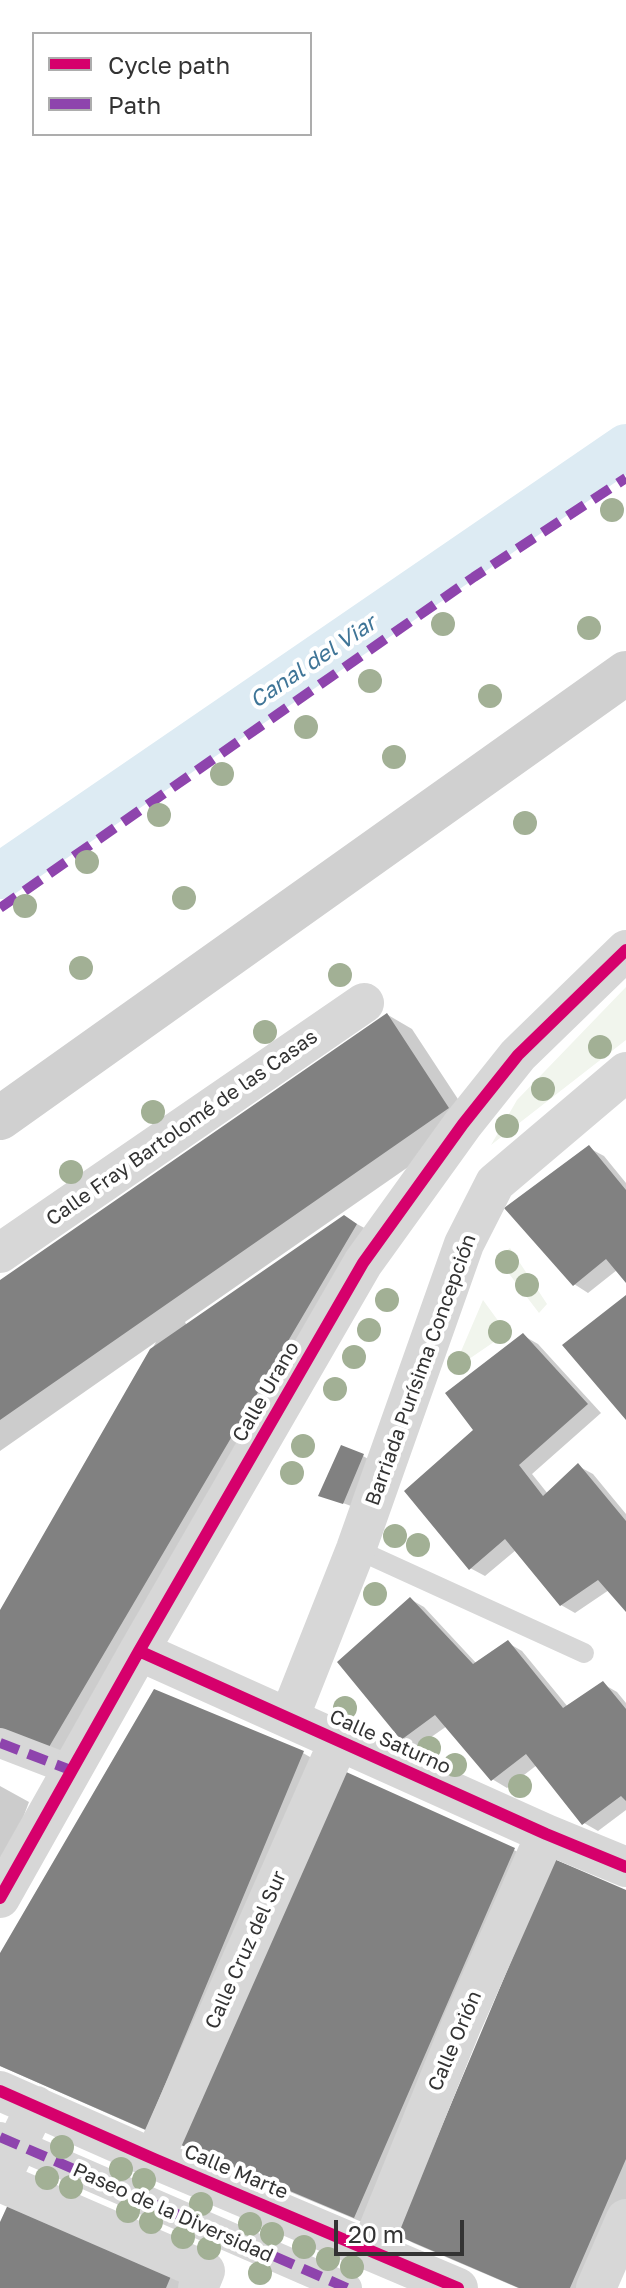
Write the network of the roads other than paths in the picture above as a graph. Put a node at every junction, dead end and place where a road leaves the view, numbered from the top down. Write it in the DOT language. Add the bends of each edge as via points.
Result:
graph roads {
  1 [pos="626,673"];
  2 [pos="626,950"];
  3 [pos="364,1003"];
  4 [pos="626,1072"];
  5 [pos="0,1118"];
  6 [pos="0,1253"];
  7 [pos="356,1549"];
  8 [pos="139,1651"];
  9 [pos="584,1653"];
  10 [pos="289,1718"];
  11 [pos="339,1741"];
  12 [pos="0,1743"];
  13 [pos="73,1771"];
  14 [pos="546,1834"];
  15 [pos="626,1867"];
  16 [pos="0,1898"];
  17 [pos="18,2099"];
  18 [pos="8,2141"];
  19 [pos="154,2159"];
  20 [pos="0,2181"];
  21 [pos="626,2219"];
  22 [pos="370,2251"];
  23 [pos="202,2279"];
  24 [pos="347,2288"];
  25 [pos="458,2288"];
  26 [pos="596,2288"];
  1 -- 5 [label="main road"];
  2 -- 8 [label="street, Calle Urano" via="518,1055 363,1263"];
  3 -- 6 [label="street, Calle Fray Bartolomé de las Casas"];
  4 -- 7 [label="street, Barriada Purísima Concepción" via="495,1183 464,1244"];
  7 -- 9 [label="lane"];
  7 -- 10 [label="street, Barriada Purísima Concepción"];
  8 -- 10 [label="street, Calle Saturno"];
  8 -- 13 [label="street, Calle Urano"];
  10 -- 11 [label="street, Calle Saturno"];
  11 -- 14 [label="street, Calle Saturno"];
  11 -- 19 [label="street, Calle Cruz del Sur"];
  12 -- 13 [label="street"];
  13 -- 16 [label="street, Calle Urano"];
  14 -- 15 [label="street, Calle Saturno"];
  14 -- 22 [label="street, Calle Orión"];
  17 -- 18 [label="street"];
  17 -- 19 [label="street, Calle Marte"];
  18 -- 20 [label="street"];
  18 -- 24 [label="street, Paseo de la Diversidad"];
  19 -- 22 [label="street, Calle Marte"];
  20 -- 23 [label="street"];
  21 -- 26 [label="street"];
  22 -- 25 [label="street, Calle Marte"];
}
